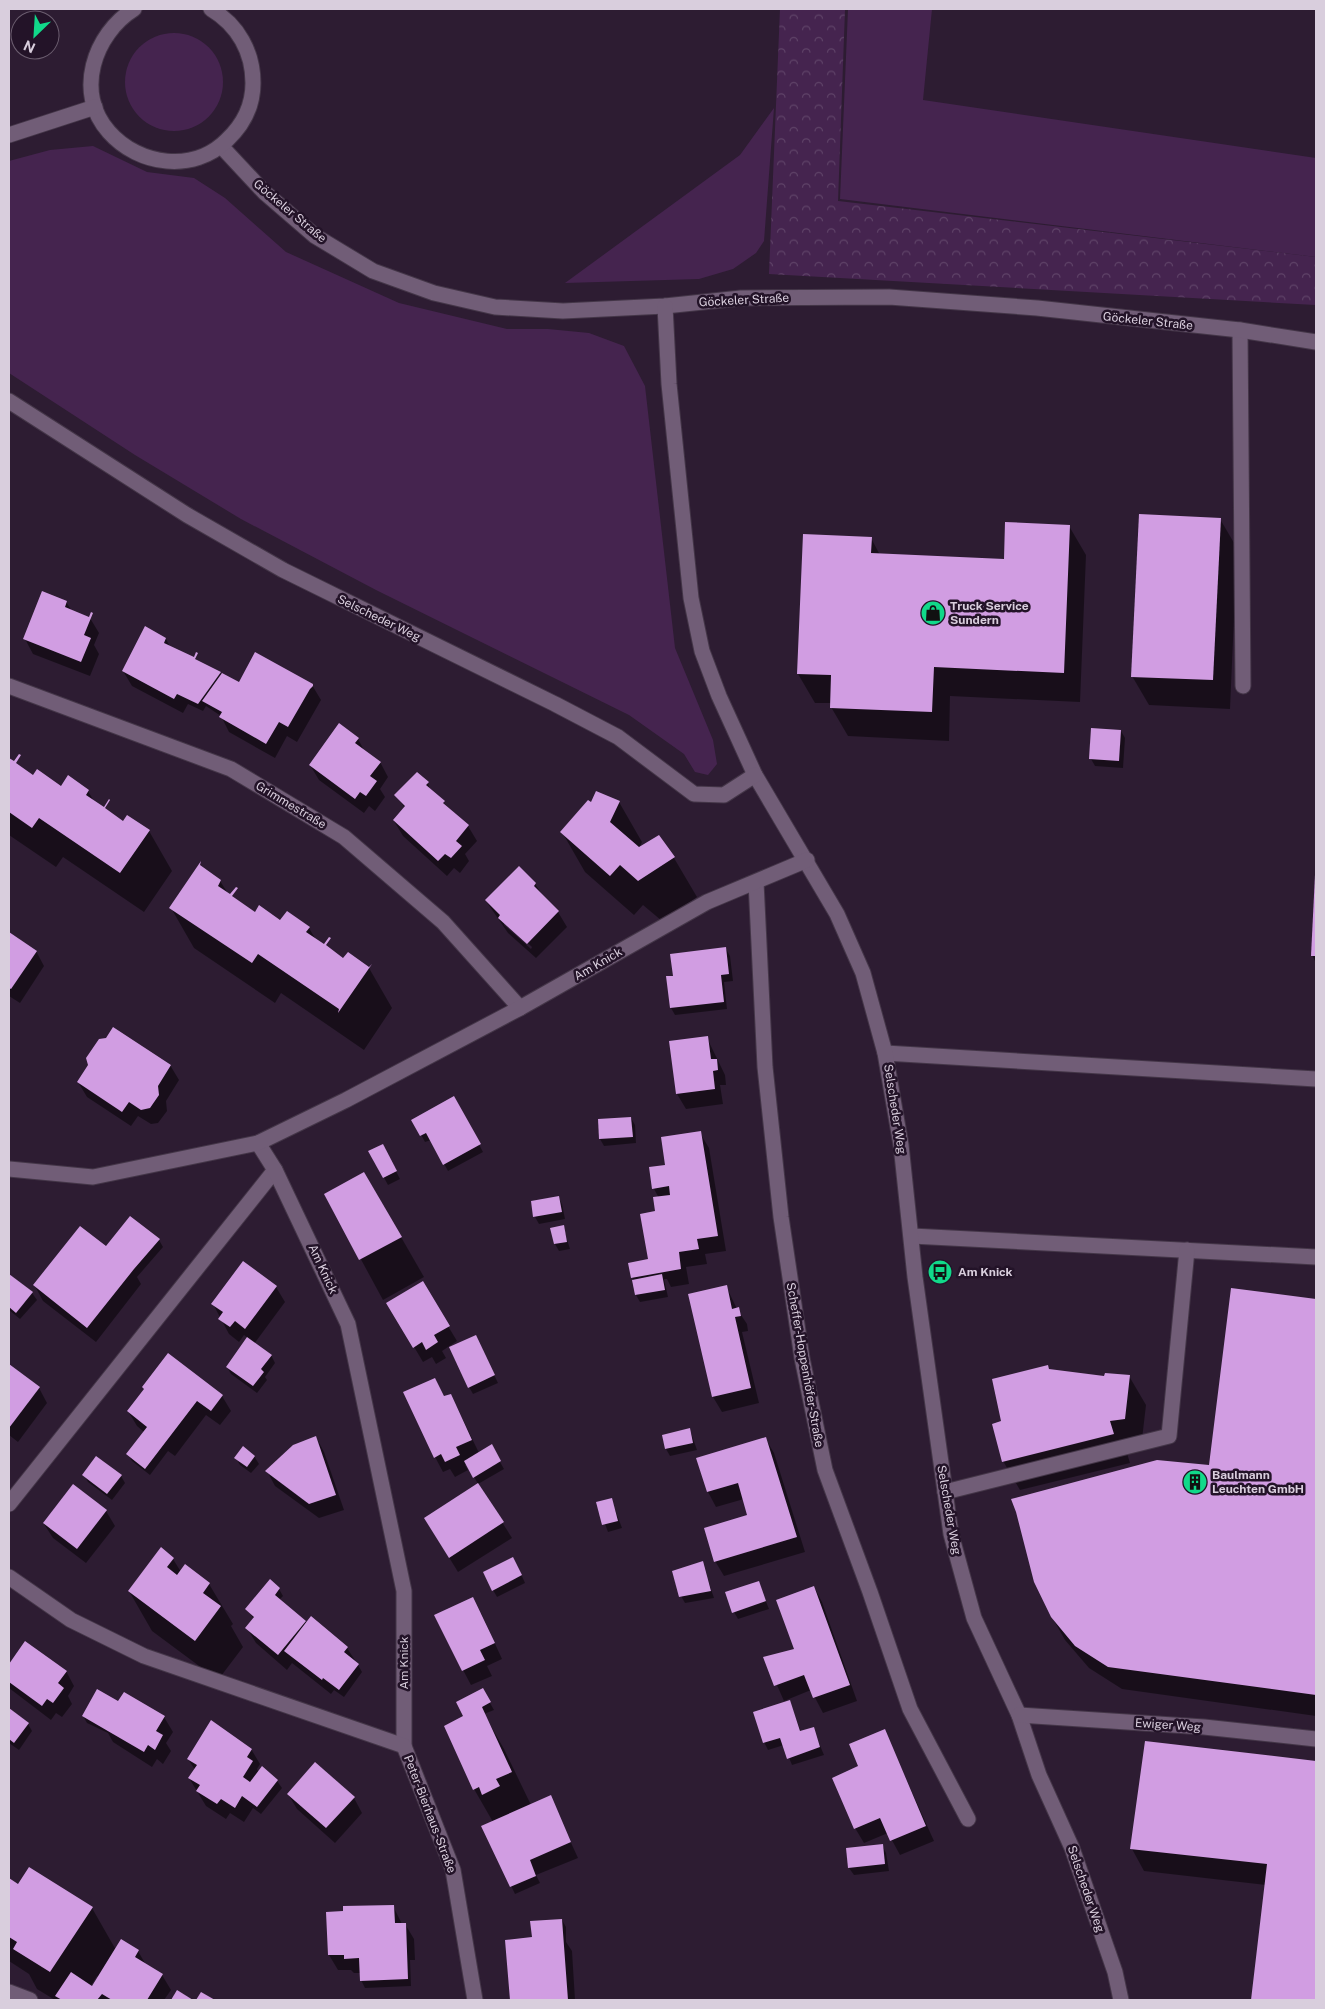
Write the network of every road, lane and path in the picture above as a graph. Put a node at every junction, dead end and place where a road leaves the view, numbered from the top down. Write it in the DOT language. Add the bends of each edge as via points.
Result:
graph roads {
  1 [pos="134,9"];
  2 [pos="210,9"];
  3 [pos="228,13"];
  4 [pos="95,108"];
  5 [pos="9,135"];
  6 [pos="221,146"];
  7 [pos="665,306"];
  8 [pos="1240,330"];
  9 [pos="1316,342"];
  10 [pos="9,401"];
  11 [pos="9,686"];
  12 [pos="1243,686"];
  13 [pos="755,775"];
  14 [pos="807,860"];
  15 [pos="756,882"];
  16 [pos="520,1008"];
  17 [pos="886,1053"];
  18 [pos="1316,1080"];
  19 [pos="258,1143"];
  20 [pos="9,1169"];
  21 [pos="276,1170"];
  22 [pos="912,1236"];
  23 [pos="1187,1250"];
  24 [pos="1316,1257"];
  25 [pos="945,1492"];
  26 [pos="9,1504"];
  27 [pos="9,1577"];
  28 [pos="1019,1715"];
  29 [pos="1316,1739"];
  30 [pos="404,1746"];
  31 [pos="968,1819"];
  32 [pos="9,1992"];
  33 [pos="30,2000"];
  34 [pos="475,2000"];
  35 [pos="1121,2000"];
  1 -- 4 [label="street" via="110,29 95,54 91,81"];
  2 -- 3 [label="street"];
  3 -- 6 [label="street" via="245,43 253,68 253,94 244,120"];
  4 -- 5 [label="street"];
  4 -- 6 [label="street" via="108,131 128,149 154,160 194,160"];
  6 -- 7 [label="street, Göckeler Straße" via="264,192 316,236 373,270 434,293 495,307 563,311"];
  7 -- 8 [label="street, Göckeler Straße" via="741,298 888,297 964,301"];
  7 -- 13 [label="street, Selscheder Weg" via="669,384 691,598 706,660"];
  8 -- 9 [label="street, Göckeler Straße"];
  8 -- 12 [label="street"];
  10 -- 13 [label="street, Selscheder Weg" via="187,515 283,570 618,737 694,794 724,795"];
  11 -- 16 [label="street, Grimmestraße" via="231,769 344,837 443,922"];
  13 -- 14 [label="street, Selscheder Weg"];
  14 -- 15 [label="street, Am Knick"];
  14 -- 17 [label="street, Selscheder Weg" via="837,914 862,973"];
  15 -- 16 [label="street, Am Knick" via="707,902"];
  15 -- 31 [label="street, Scheffer-Hoppenhöfer-Straße" via="765,1066 781,1217 802,1358 825,1470 910,1709"];
  16 -- 19 [label="street, Am Knick"];
  17 -- 18 [label="street, Selscheder Weg"];
  17 -- 22 [label="street, Selscheder Weg"];
  19 -- 20 [label="street, Am Knick" via="93,1177"];
  19 -- 21 [label="street, Am Knick"];
  21 -- 26 [label="street"];
  21 -- 30 [label="street, Am Knick" via="348,1324 404,1591"];
  22 -- 23 [label="street"];
  22 -- 25 [label="street, Selscheder Weg"];
  23 -- 24 [label="street"];
  23 -- 25 [label="street" via="1169,1436"];
  25 -- 28 [label="street, Selscheder Weg" via="951,1534 974,1618"];
  27 -- 30 [label="street" via="71,1620 144,1656"];
  28 -- 29 [label="street, Ewiger Weg" via="1204,1727"];
  28 -- 35 [label="street, Selscheder Weg" via="1039,1775 1072,1848 1115,1972"];
  30 -- 34 [label="street, Peter-Bierhaus-Straße" via="453,1870"];
  32 -- 33 [label="street"];
}
